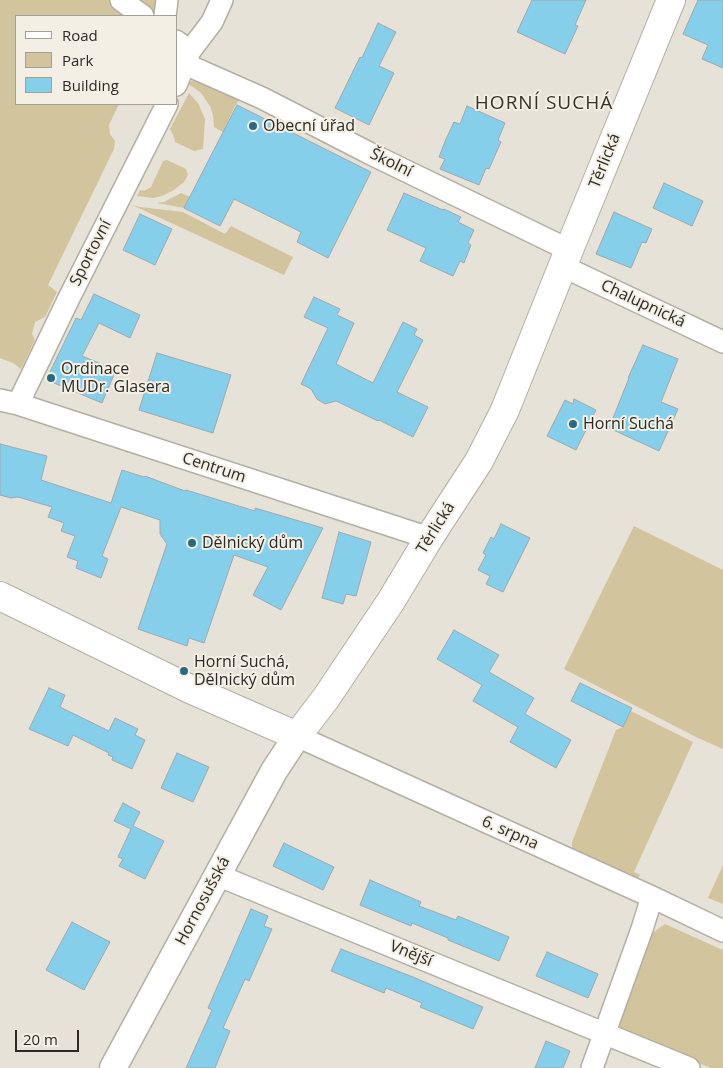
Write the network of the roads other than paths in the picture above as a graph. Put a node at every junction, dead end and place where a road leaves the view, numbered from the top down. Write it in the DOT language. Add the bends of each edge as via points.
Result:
graph roads {
  1 [pos="121,0"];
  2 [pos="167,0"];
  3 [pos="222,0"];
  4 [pos="671,0"];
  5 [pos="142,15"];
  6 [pos="165,15"];
  7 [pos="184,52"];
  8 [pos="178,77"];
  9 [pos="166,105"];
  10 [pos="565,258"];
  11 [pos="723,342"];
  12 [pos="9,402"];
  13 [pos="428,538"];
  14 [pos="0,596"];
  15 [pos="297,736"];
  16 [pos="217,875"];
  17 [pos="652,897"];
  18 [pos="723,931"];
  19 [pos="605,1033"];
  20 [pos="113,1068"];
  21 [pos="592,1068"];
  22 [pos="689,1068"];
  1 -- 5 [label="street"];
  2 -- 6 [label="street"];
  3 -- 7 [label="street" via="212,22"];
  4 -- 10 [label="main road, Těrlická"];
  7 -- 8 [label="street"];
  7 -- 10 [label="street, Školní" via="262,98"];
  9 -- 12 [label="street, Sportovní" via="78,279"];
  10 -- 11 [label="street, Chalupnická"];
  10 -- 13 [label="main road, Těrlická" via="505,410 479,461"];
  12 -- 13 [label="street, Centrum"];
  13 -- 15 [label="main road, Těrlická" via="391,601"];
  14 -- 15 [label="main road" via="190,689"];
  15 -- 16 [label="street, Hornosušská"];
  15 -- 17 [label="street, 6. srpna"];
  16 -- 19 [label="street, Vnější"];
  16 -- 20 [label="street, Hornosušská"];
  17 -- 18 [label="street, 6. srpna"];
  17 -- 19 [label="street"];
  19 -- 21 [label="street"];
  19 -- 22 [label="street, Vnější"];
}
